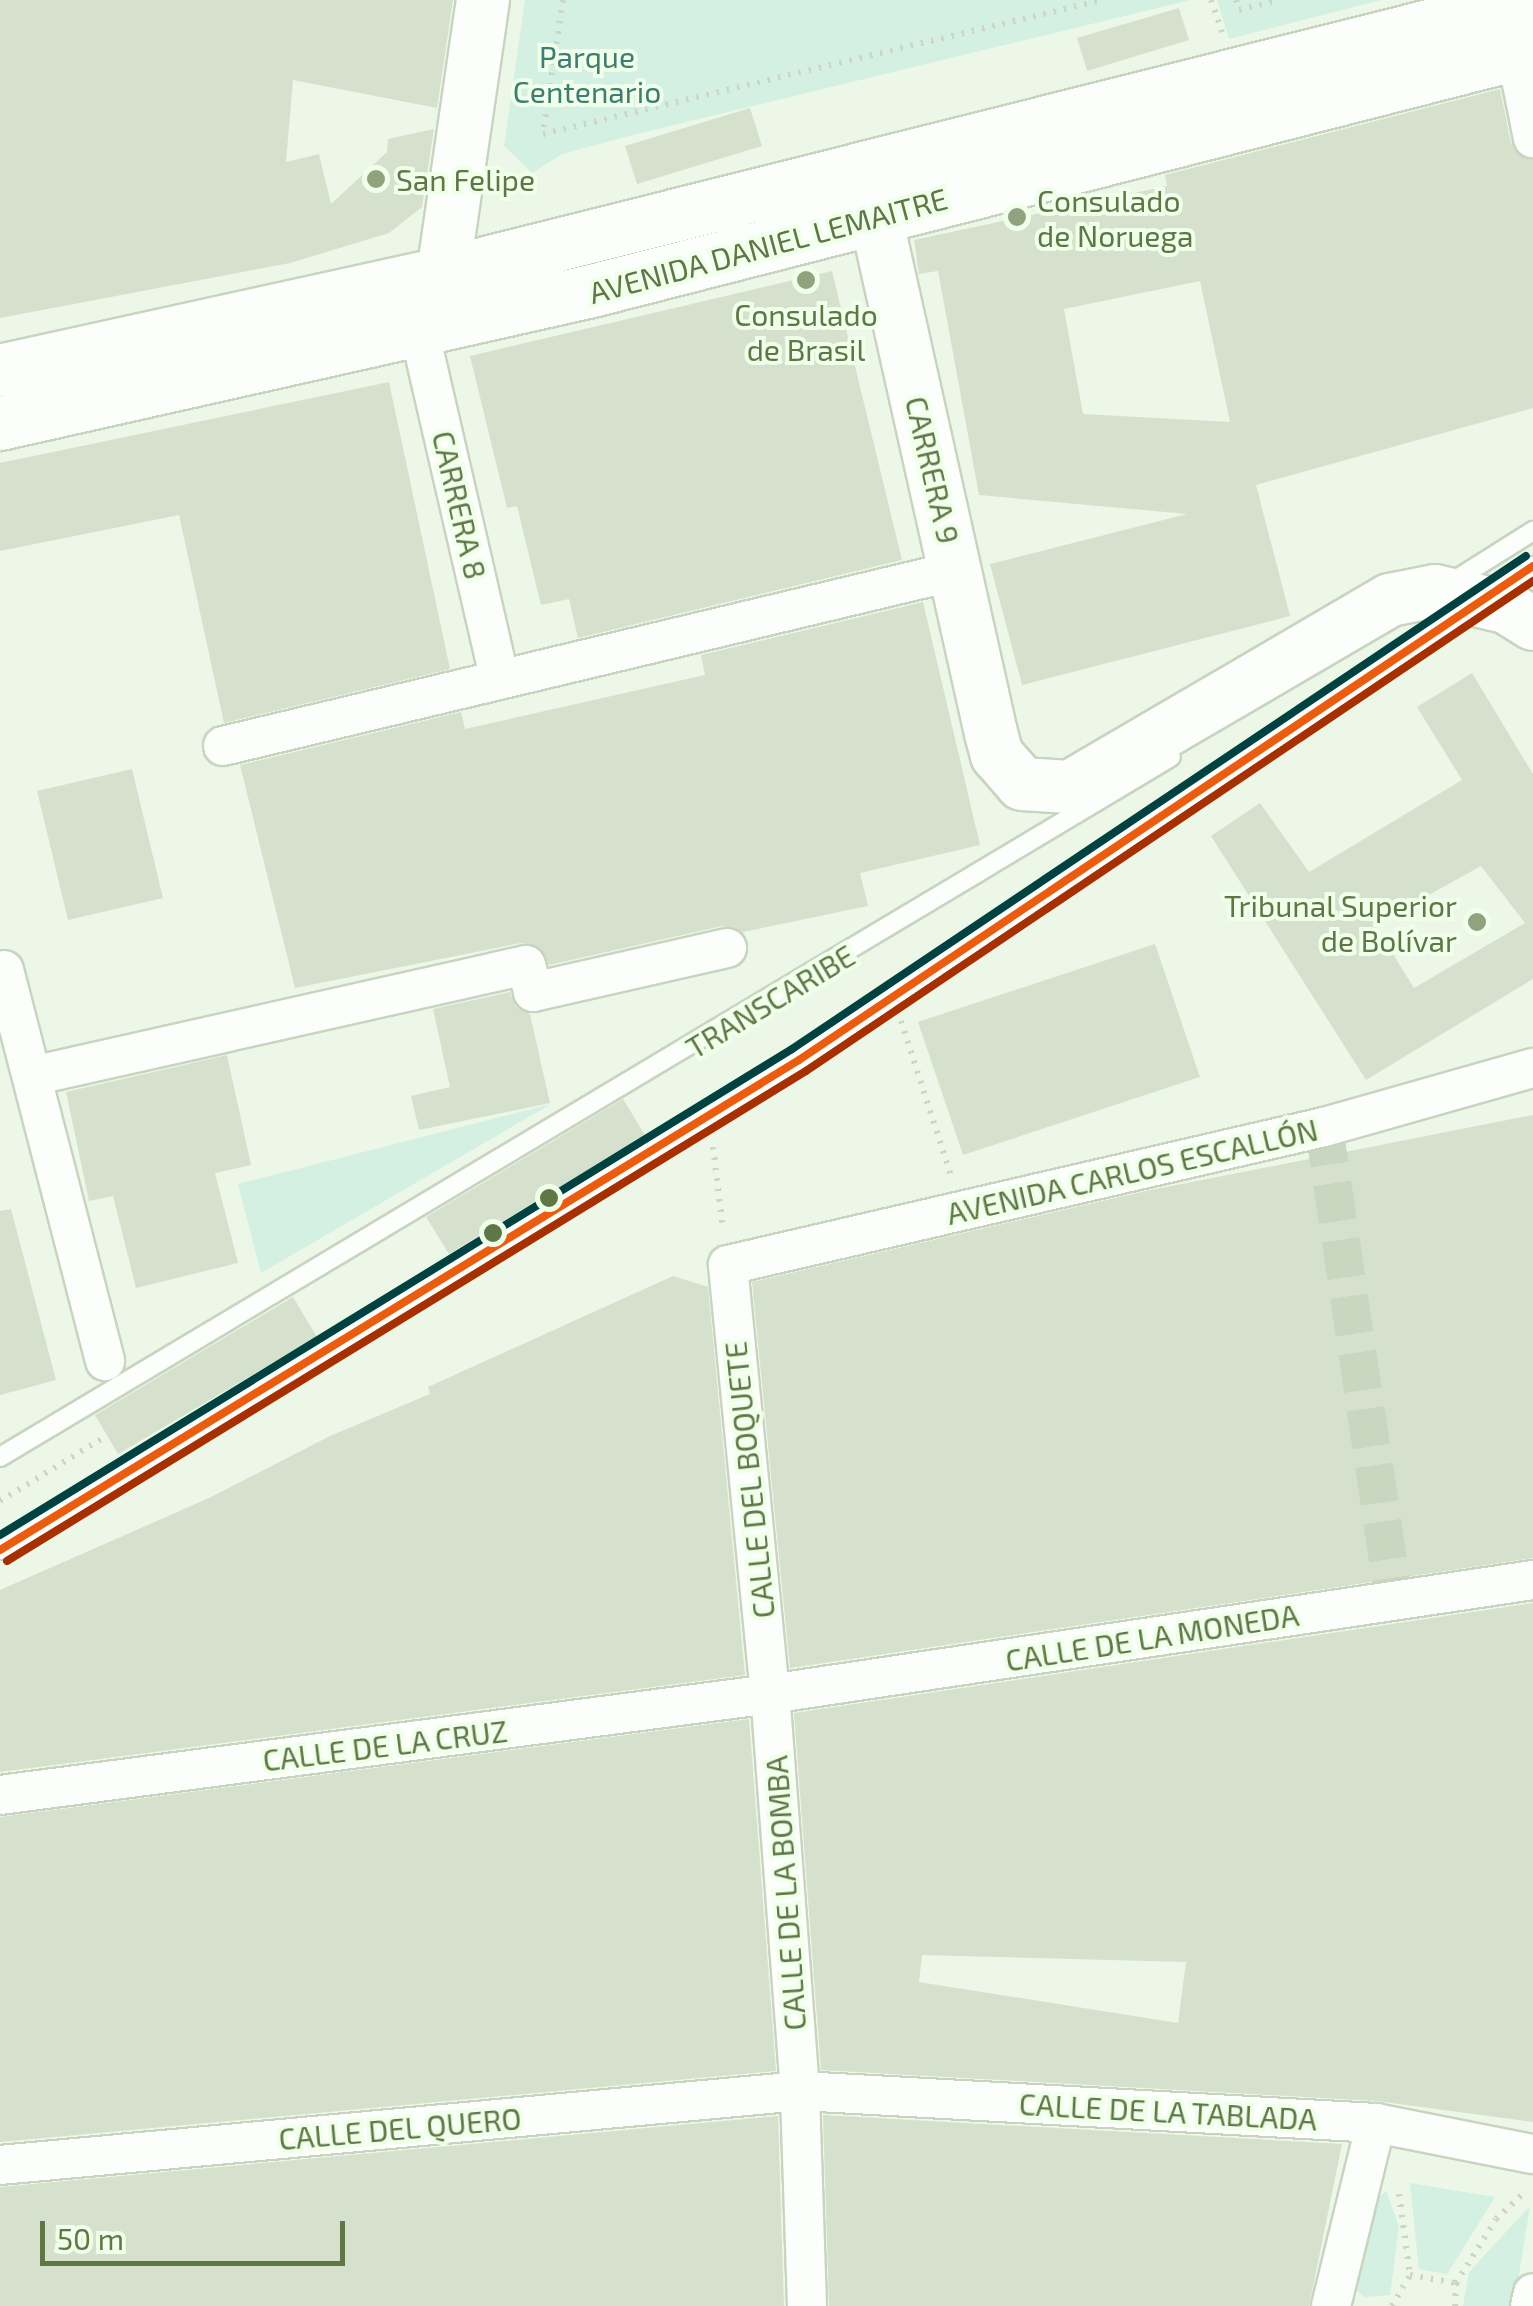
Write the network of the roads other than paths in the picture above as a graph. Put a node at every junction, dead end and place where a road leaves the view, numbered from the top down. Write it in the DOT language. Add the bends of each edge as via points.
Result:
graph roads {
  1 [pos="483,0"];
  2 [pos="1533,0"];
  3 [pos="1524,52"];
  4 [pos="1533,138"];
  5 [pos="864,166"];
  6 [pos="876,216"];
  7 [pos="443,274"];
  8 [pos="420,330"];
  9 [pos="0,371"];
  10 [pos="0,424"];
  11 [pos="1533,531"];
  12 [pos="1533,566"];
  13 [pos="955,571"];
  14 [pos="1459,595"];
  15 [pos="1533,624"];
  16 [pos="500,680"];
  17 [pos="1268,696"];
  18 [pos="223,746"];
  19 [pos="1184,749"];
  20 [pos="726,948"];
  21 [pos="4,970"];
  22 [pos="1533,1068"];
  23 [pos="32,1076"];
  24 [pos="728,1265"];
  25 [pos="105,1361"];
  26 [pos="0,1457"];
  27 [pos="0,1550"];
  28 [pos="1533,1580"];
  29 [pos="770,1694"];
  30 [pos="0,1795"];
  31 [pos="800,2091"];
  32 [pos="1376,2123"];
  33 [pos="1533,2154"];
  34 [pos="0,2166"];
  35 [pos="1533,2293"];
  36 [pos="807,2306"];
  37 [pos="1331,2306"];
  38 [pos="1530,2306"];
  1 -- 7 [label="main road"];
  2 -- 5 [label="main road, AVENIDA DANIEL LEMAITRE"];
  3 -- 4 [label="street"];
  3 -- 6 [label="main road, AVENIDA DANIEL LEMAITRE"];
  5 -- 6 [label="main road, CARRERA 9"];
  5 -- 7 [label="main road, AVENIDA DANIEL LEMAITRE"];
  6 -- 8 [label="main road, AVENIDA DANIEL LEMAITRE"];
  6 -- 13 [label="main road, CARRERA 9"];
  7 -- 9 [label="main road, AVENIDA DANIEL LEMAITRE"];
  8 -- 10 [label="main road, AVENIDA DANIEL LEMAITRE"];
  8 -- 16 [label="street, CARRERA 8"];
  11 -- 14 [label="lane, TRANSCARIBE"];
  12 -- 14 [label="lane, TRANSCARIBE"];
  13 -- 14 [label="main road, CARRERA 9" via="990,733 1008,771 1022,784 1070,788 1371,607"];
  13 -- 16 [label="street"];
  14 -- 15 [label="main road"];
  14 -- 17 [label="lane, TRANSCARIBE"];
  14 -- 27 [label="lane, TRANSCARIBE" via="799,1060"];
  16 -- 18 [label="street"];
  19 -- 26 [label="lane, TRANSCARIBE"];
  20 -- 23 [label="street" via="533,992 526,965"];
  21 -- 23 [label="street"];
  22 -- 24 [label="street, AVENIDA CARLOS ESCALLÓN" via="1324,1128"];
  23 -- 25 [label="street"];
  24 -- 29 [label="street, CALLE DEL BOQUETE"];
  28 -- 29 [label="street, CALLE DE LA MONEDA"];
  29 -- 30 [label="street, CALLE DE LA CRUZ"];
  29 -- 31 [label="street, CALLE DE LA BOMBA"];
  31 -- 32 [label="street, CALLE DE LA TABLADA"];
  31 -- 34 [label="street, CALLE DEL QUERO"];
  31 -- 36 [label="street, CALLE DE LA BOMBA"];
  32 -- 33 [label="street, CALLE DE LA TABLADA"];
  32 -- 37 [label="street"];
  35 -- 38 [label="street"];
}
